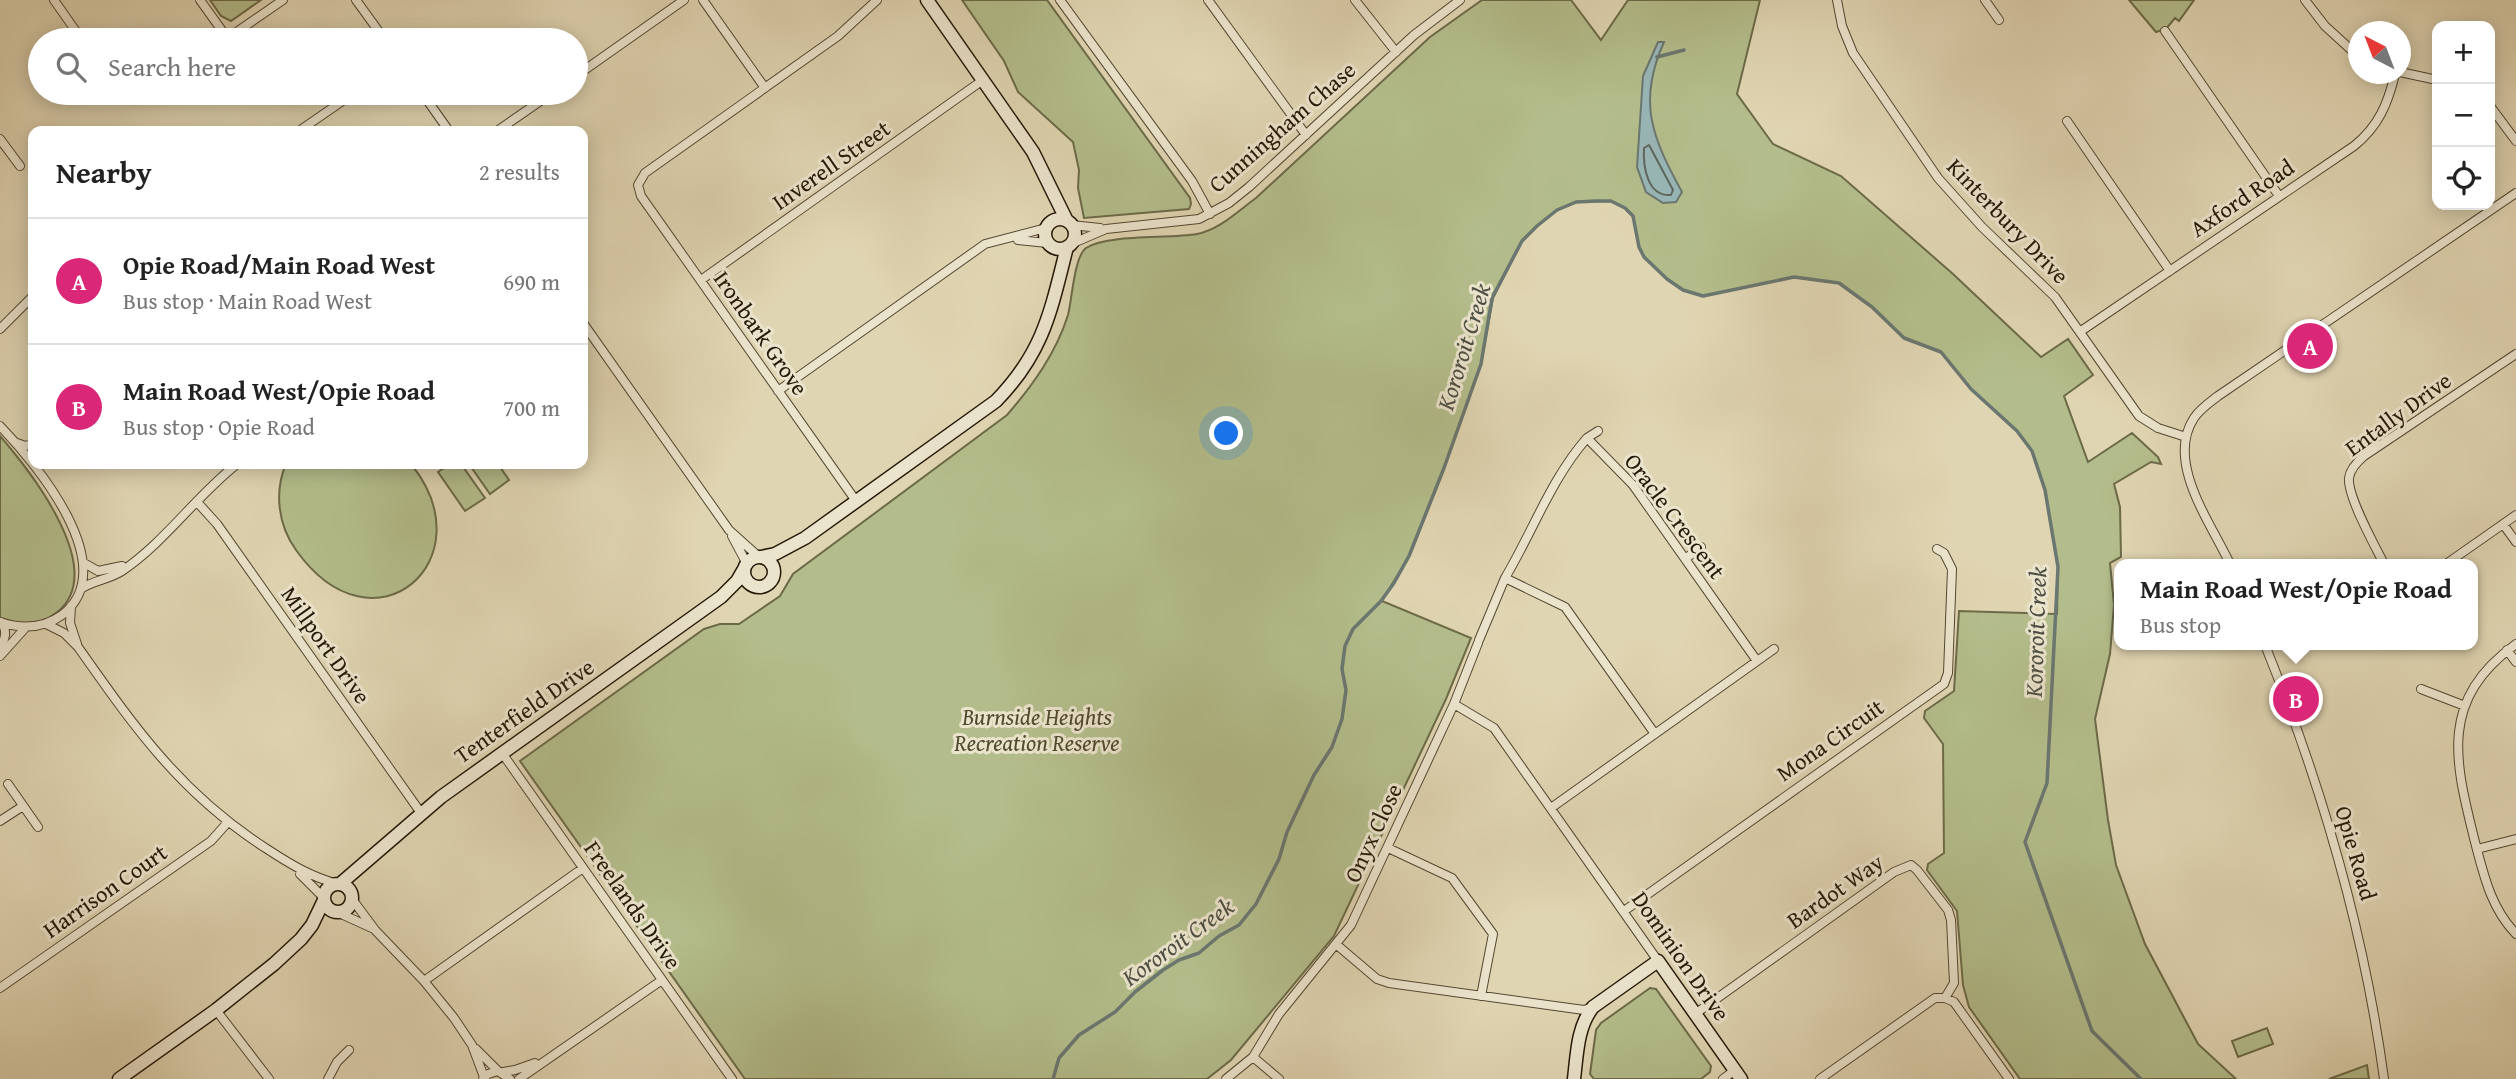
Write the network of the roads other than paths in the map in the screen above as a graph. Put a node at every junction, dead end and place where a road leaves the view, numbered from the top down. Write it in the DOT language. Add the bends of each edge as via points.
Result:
graph roads {
  1 [pos="54,0"];
  2 [pos="200,0"];
  3 [pos="283,0"];
  4 [pos="356,0"];
  5 [pos="684,0"];
  6 [pos="702,0"];
  7 [pos="871,0"];
  8 [pos="877,0"];
  9 [pos="1060,0"];
  10 [pos="1208,0"];
  11 [pos="1355,0"];
  12 [pos="1460,0"];
  13 [pos="1837,0"];
  14 [pos="1985,0"];
  15 [pos="2305,0"];
  16 [pos="927,3"];
  17 [pos="861,15"];
  18 [pos="1999,20"];
  19 [pos="74,28"];
  20 [pos="219,28"];
  21 [pos="242,28"];
  22 [pos="376,28"];
  23 [pos="2165,31"];
  24 [pos="2348,47"];
  25 [pos="1396,52"];
  26 [pos="588,68"];
  27 [pos="2411,74"];
  28 [pos="2432,79"];
  29 [pos="983,80"];
  30 [pos="2392,84"];
  31 [pos="765,88"];
  32 [pos="337,105"];
  33 [pos="431,105"];
  34 [pos="535,105"];
  35 [pos="2495,113"];
  36 [pos="2067,121"];
  37 [pos="306,126"];
  38 [pos="445,126"];
  39 [pos="504,126"];
  40 [pos="1306,135"];
  41 [pos="2516,141"];
  42 [pos="2,144"];
  43 [pos="20,166"];
  44 [pos="1049,187"];
  45 [pos="2516,193"];
  46 [pos="2279,196"];
  47 [pos="1210,214"];
  48 [pos="1069,223"];
  49 [pos="1047,226"];
  50 [pos="1106,229"];
  51 [pos="1001,240"];
  52 [pos="1049,244"];
  53 [pos="1069,245"];
  54 [pos="2170,271"];
  55 [pos="701,281"];
  56 [pos="1056,292"];
  57 [pos="28,301"];
  58 [pos="0,328"];
  59 [pos="588,330"];
  60 [pos="2081,331"];
  61 [pos="2516,354"];
  62 [pos="778,391"];
  63 [pos="0,426"];
  64 [pos="1598,431"];
  65 [pos="2186,437"];
  66 [pos="1587,438"];
  67 [pos="17,443"];
  68 [pos="28,445"];
  69 [pos="28,455"];
  70 [pos="38,469"];
  71 [pos="232,469"];
  72 [pos="856,501"];
  73 [pos="197,502"];
  74 [pos="2516,515"];
  75 [pos="2503,524"];
  76 [pos="729,530"];
  77 [pos="805,538"];
  78 [pos="2516,541"];
  79 [pos="1701,547"];
  80 [pos="1937,549"];
  81 [pos="137,558"];
  82 [pos="1685,559"];
  83 [pos="2228,559"];
  84 [pos="2382,559"];
  85 [pos="2453,559"];
  86 [pos="753,562"];
  87 [pos="85,564"];
  88 [pos="773,573"];
  89 [pos="1505,578"];
  90 [pos="759,587"];
  91 [pos="82,588"];
  92 [pos="71,606"];
  93 [pos="702,612"];
  94 [pos="0,622"];
  95 [pos="46,624"];
  96 [pos="26,627"];
  97 [pos="2516,644"];
  98 [pos="78,646"];
  99 [pos="0,648"];
  100 [pos="1774,649"];
  101 [pos="2267,650"];
  102 [pos="2507,650"];
  103 [pos="0,656"];
  104 [pos="1757,661"];
  105 [pos="2516,662"];
  106 [pos="2421,689"];
  107 [pos="1454,704"];
  108 [pos="2465,706"];
  109 [pos="1655,734"];
  110 [pos="502,753"];
  111 [pos="8,784"];
  112 [pos="23,806"];
  113 [pos="1552,808"];
  114 [pos="421,813"];
  115 [pos="0,821"];
  116 [pos="228,822"];
  117 [pos="38,827"];
  118 [pos="2516,839"];
  119 [pos="1388,848"];
  120 [pos="2477,849"];
  121 [pos="377,853"];
  122 [pos="291,864"];
  123 [pos="583,868"];
  124 [pos="339,884"];
  125 [pos="352,898"];
  126 [pos="323,899"];
  127 [pos="1623,911"];
  128 [pos="337,913"];
  129 [pos="375,930"];
  130 [pos="2516,934"];
  131 [pos="301,939"];
  132 [pos="1337,945"];
  133 [pos="1658,961"];
  134 [pos="663,980"];
  135 [pos="424,981"];
  136 [pos="0,988"];
  137 [pos="1481,996"];
  138 [pos="1945,998"];
  139 [pos="1593,1007"];
  140 [pos="216,1010"];
  141 [pos="1695,1014"];
  142 [pos="472,1045"];
  143 [pos="349,1049"];
  144 [pos="550,1057"];
  145 [pos="1253,1057"];
  146 [pos="500,1071"];
  147 [pos="1738,1075"];
  148 [pos="484,1078"];
  149 [pos="119,1079"];
  150 [pos="268,1079"];
  151 [pos="328,1079"];
  152 [pos="510,1079"];
  153 [pos="519,1079"];
  154 [pos="732,1079"];
  155 [pos="1226,1079"];
  156 [pos="1279,1079"];
  157 [pos="1574,1079"];
  158 [pos="1723,1079"];
  159 [pos="1820,1079"];
  160 [pos="2009,1079"];
  161 [pos="2384,1079"];
  1 -- 19 [label="street"];
  2 -- 20 [label="street"];
  3 -- 21 [label="street"];
  4 -- 22 [label="street"];
  5 -- 26 [label="street"];
  6 -- 31 [label="street"];
  7 -- 17 [label="street"];
  8 -- 17 [label="street"];
  9 -- 47 [label="street" via="1192,181"];
  10 -- 40 [label="street"];
  11 -- 25 [label="street"];
  12 -- 25 [label="street, Cunningham Chase"];
  13 -- 60 [label="street, Kinterbury Drive" via="1853,53 1938,178 2055,297"];
  14 -- 18 [label="street"];
  15 -- 24 [label="street"];
  16 -- 29 [label="street"];
  17 -- 31 [label="street"];
  23 -- 46 [label="street"];
  25 -- 40 [label="street, Cunningham Chase"];
  27 -- 28 [label="street"];
  29 -- 44 [label="street" via="1033,152"];
  29 -- 55 [label="street, Inverell Street"];
  30 -- 46 [label="street, Axford Road" via="2380,118 2365,137"];
  31 -- 55 [label="street, Ironbark Grove" via="645,173 638,186"];
  32 -- 37 [label="street"];
  33 -- 38 [label="street"];
  34 -- 39 [label="street"];
  35 -- 41 [label="street"];
  36 -- 54 [label="street"];
  40 -- 47 [label="street, Cunningham Chase" via="1249,187"];
  42 -- 43 [label="street"];
  44 -- 48 [label="street"];
  44 -- 49 [label="street"];
  45 -- 65 [label="street" via="2218,396 2194,419"];
  46 -- 54 [label="street, Axford Road"];
  47 -- 50 [label="street, Cunningham Chase" via="1182,222"];
  48 -- 49 [label="street" via="1057,220"];
  48 -- 50 [label="street, Cunningham Chase"];
  48 -- 53 [label="street" via="1074,232"];
  49 -- 51 [label="street"];
  49 -- 52 [label="street"];
  50 -- 53 [label="street, Cunningham Chase"];
  51 -- 52 [label="street"];
  51 -- 62 [label="street" via="977,249"];
  52 -- 53 [label="street" via="1059,249"];
  52 -- 56 [label="street, Tenterfield Drive" via="1055,260"];
  53 -- 56 [label="street, Tenterfield Drive"];
  54 -- 60 [label="street, Axford Road"];
  55 -- 62 [label="street, Ironbark Grove"];
  56 -- 72 [label="street, Tenterfield Drive" via="1039,343 1009,388 982,413"];
  57 -- 58 [label="street"];
  59 -- 76 [label="street"];
  60 -- 65 [label="street, Kinterbury Drive" via="2138,416"];
  61 -- 84 [label="street, Entally Drive" via="2364,456 2352,470 2352,496"];
  62 -- 72 [label="street, Ironbark Grove"];
  63 -- 67 [label="street"];
  64 -- 66 [label="street"];
  65 -- 83 [label="street" via="2184,459 2189,479"];
  66 -- 82 [label="street, Oracle Crescent" via="1633,485"];
  66 -- 89 [label="street" via="1556,479"];
  67 -- 68 [label="street"];
  67 -- 69 [label="street"];
  70 -- 87 [label="street" via="78,540"];
  71 -- 73 [label="street"];
  72 -- 77 [label="street, Tenterfield Drive"];
  73 -- 81 [label="street"];
  73 -- 114 [label="street, Millport Drive"];
  74 -- 75 [label="street"];
  75 -- 78 [label="street"];
  75 -- 85 [label="street"];
  76 -- 86 [label="street"];
  76 -- 86 [label="street"];
  77 -- 86 [label="street, Tenterfield Drive"];
  77 -- 88 [label="street, Tenterfield Drive"];
  79 -- 82 [label="street"];
  80 -- 127 [label="street, Mona Circuit" via="1952,569 1944,684"];
  81 -- 87 [label="street" via="103,571"];
  81 -- 91 [label="street" via="119,573"];
  82 -- 104 [label="street, Oracle Crescent"];
  86 -- 88 [label="street" via="770,562"];
  86 -- 90 [label="street" via="747,581"];
  86 -- 93 [label="street, Tenterfield Drive"];
  87 -- 91 [label="street"];
  88 -- 90 [label="street" via="768,583"];
  89 -- 107 [label="street, Onyx Close"];
  89 -- 109 [label="street" via="1565,607"];
  90 -- 93 [label="street, Tenterfield Drive"];
  91 -- 92 [label="street"];
  92 -- 95 [label="street"];
  92 -- 98 [label="street" via="69,623"];
  93 -- 110 [label="street, Tenterfield Drive"];
  94 -- 96 [label="street"];
  94 -- 99 [label="street" via="6,634"];
  95 -- 96 [label="street"];
  95 -- 98 [label="street"];
  96 -- 103 [label="street"];
  97 -- 102 [label="street"];
  98 -- 116 [label="street" via="149,745 186,786"];
  100 -- 104 [label="street"];
  101 -- 161 [label="street, Opie Road" via="2335,847 2361,951"];
  102 -- 105 [label="street"];
  102 -- 108 [label="street" via="2483,674"];
  104 -- 109 [label="street"];
  106 -- 108 [label="street"];
  107 -- 113 [label="street, Dominion Drive" via="1494,728"];
  107 -- 119 [label="street, Onyx Close"];
  108 -- 120 [label="street" via="2458,733 2458,773"];
  109 -- 113 [label="street"];
  110 -- 114 [label="street, Tenterfield Drive"];
  110 -- 123 [label="street, Freelands Drive"];
  111 -- 112 [label="street"];
  112 -- 115 [label="street"];
  112 -- 117 [label="street"];
  113 -- 127 [label="street, Dominion Drive"];
  114 -- 121 [label="street, Tenterfield Drive"];
  116 -- 122 [label="street"];
  116 -- 136 [label="street, Harrison Court" via="211,841"];
  118 -- 120 [label="street"];
  119 -- 132 [label="street, Onyx Close"];
  119 -- 137 [label="street" via="1452,878 1493,934"];
  120 -- 130 [label="street" via="2495,907"];
  121 -- 124 [label="street, Tenterfield Drive"];
  121 -- 125 [label="street, Tenterfield Drive" via="358,878"];
  122 -- 124 [label="street"];
  122 -- 126 [label="street"];
  123 -- 134 [label="street, Freelands Drive"];
  123 -- 135 [label="street"];
  124 -- 125 [label="street" via="348,888"];
  124 -- 126 [label="street" via="330,886"];
  125 -- 128 [label="street" via="346,910"];
  125 -- 129 [label="street"];
  126 -- 128 [label="street" via="327,908"];
  126 -- 131 [label="street"];
  127 -- 133 [label="street, Dominion Drive"];
  128 -- 129 [label="street"];
  128 -- 131 [label="street"];
  129 -- 135 [label="street"];
  131 -- 140 [label="street"];
  132 -- 137 [label="street" via="1377,979"];
  132 -- 145 [label="street, Onyx Close" via="1279,1014"];
  133 -- 139 [label="street"];
  133 -- 141 [label="street, Dominion Drive"];
  134 -- 144 [label="street"];
  134 -- 154 [label="street, Freelands Drive"];
  135 -- 142 [label="street"];
  137 -- 139 [label="street" via="1584,1010"];
  138 -- 141 [label="street, Bardot Way" via="1954,983 1951,920 1911,865 1894,872"];
  138 -- 159 [label="street" via="1935,998"];
  138 -- 160 [label="street" via="1954,1002"];
  139 -- 157 [label="street" via="1581,1030"];
  140 -- 149 [label="street"];
  140 -- 150 [label="street"];
  141 -- 147 [label="street, Dominion Drive"];
  142 -- 146 [label="street"];
  142 -- 148 [label="street"];
  143 -- 151 [label="street"];
  144 -- 146 [label="street"];
  144 -- 153 [label="street"];
  145 -- 155 [label="street, Onyx Close"];
  145 -- 156 [label="street"];
  146 -- 148 [label="street"];
  146 -- 152 [label="street"];
  147 -- 158 [label="street"];
}
